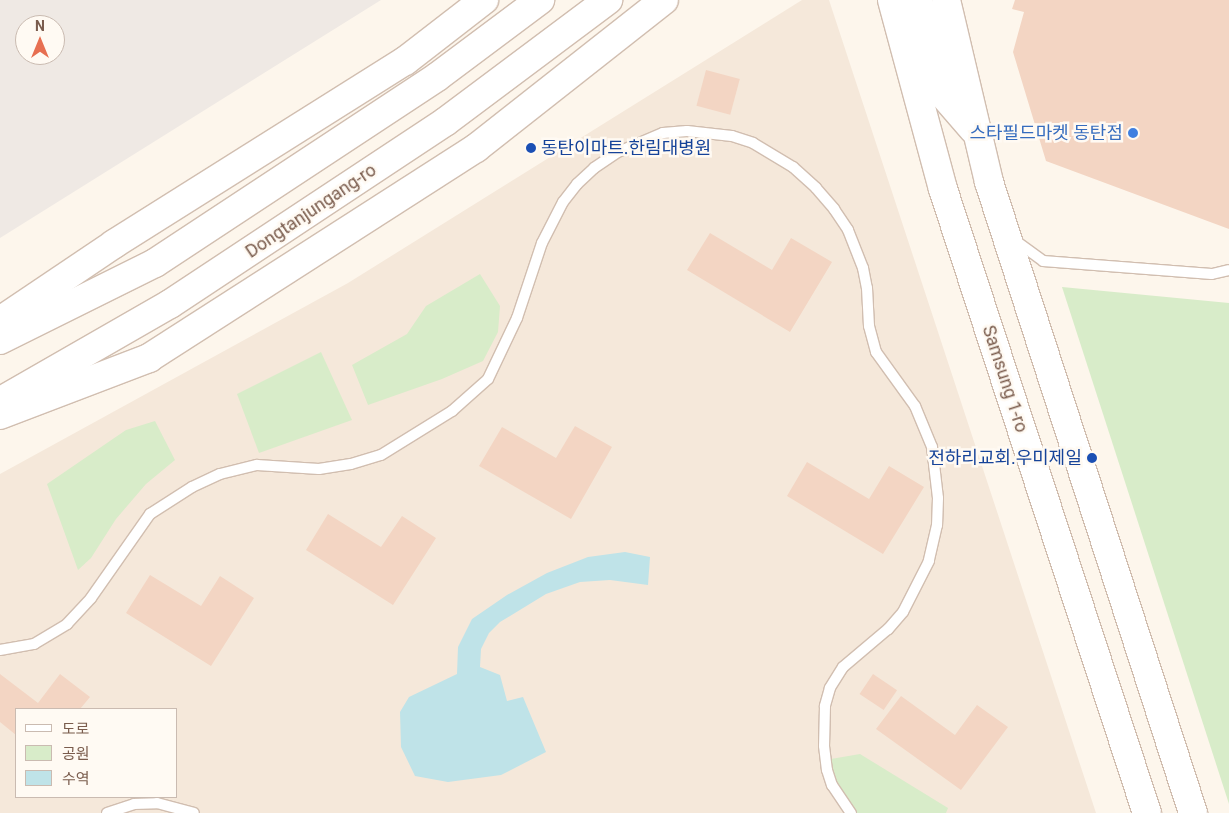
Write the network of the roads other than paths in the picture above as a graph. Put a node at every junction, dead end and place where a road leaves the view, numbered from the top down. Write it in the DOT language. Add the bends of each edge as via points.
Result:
graph roads {
  1 [pos="484,0"];
  2 [pos="540,0"];
  3 [pos="608,0"];
  4 [pos="664,0"];
  5 [pos="918,0"];
  6 [pos="946,0"];
  7 [pos="891,5"];
  8 [pos="976,132"];
  9 [pos="1005,233"];
  10 [pos="1229,270"];
  11 [pos="0,321"];
  12 [pos="0,340"];
  13 [pos="0,401"];
  14 [pos="0,415"];
  15 [pos="0,650"];
  16 [pos="107,813"];
  17 [pos="194,813"];
  18 [pos="851,813"];
  19 [pos="1147,813"];
  20 [pos="1193,813"];
  1 -- 11 [label="street" via="405,61 114,244"];
  2 -- 12 [label="street" via="437,77 155,263"];
  3 -- 13 [label="street, Dongtanjungang-ro" via="445,122 170,304"];
  4 -- 14 [label="street" via="476,148 149,358"];
  5 -- 8 [label="street" via="941,92"];
  6 -- 8 [label="street"];
  7 -- 19 [label="street, Samsung 1-ro" via="943,189"];
  8 -- 9 [label="street"];
  9 -- 10 [label="lane" via="1043,261 1212,274"];
  9 -- 20 [label="street"];
  15 -- 18 [label="lane" via="34,644 66,624 91,598 150,514 192,487 220,474 257,465 319,468 351,464 381,455 452,411 488,379 517,318 550,227 577,184 618,152 664,133 687,131 732,136 760,146 793,167 816,188 848,230 863,268 869,326 876,352 915,406 932,447 938,498 936,531 929,562 903,612 843,667 830,688 825,706 827,770 832,785"];
  16 -- 17 [label="lane" via="134,804 158,803"];
}
